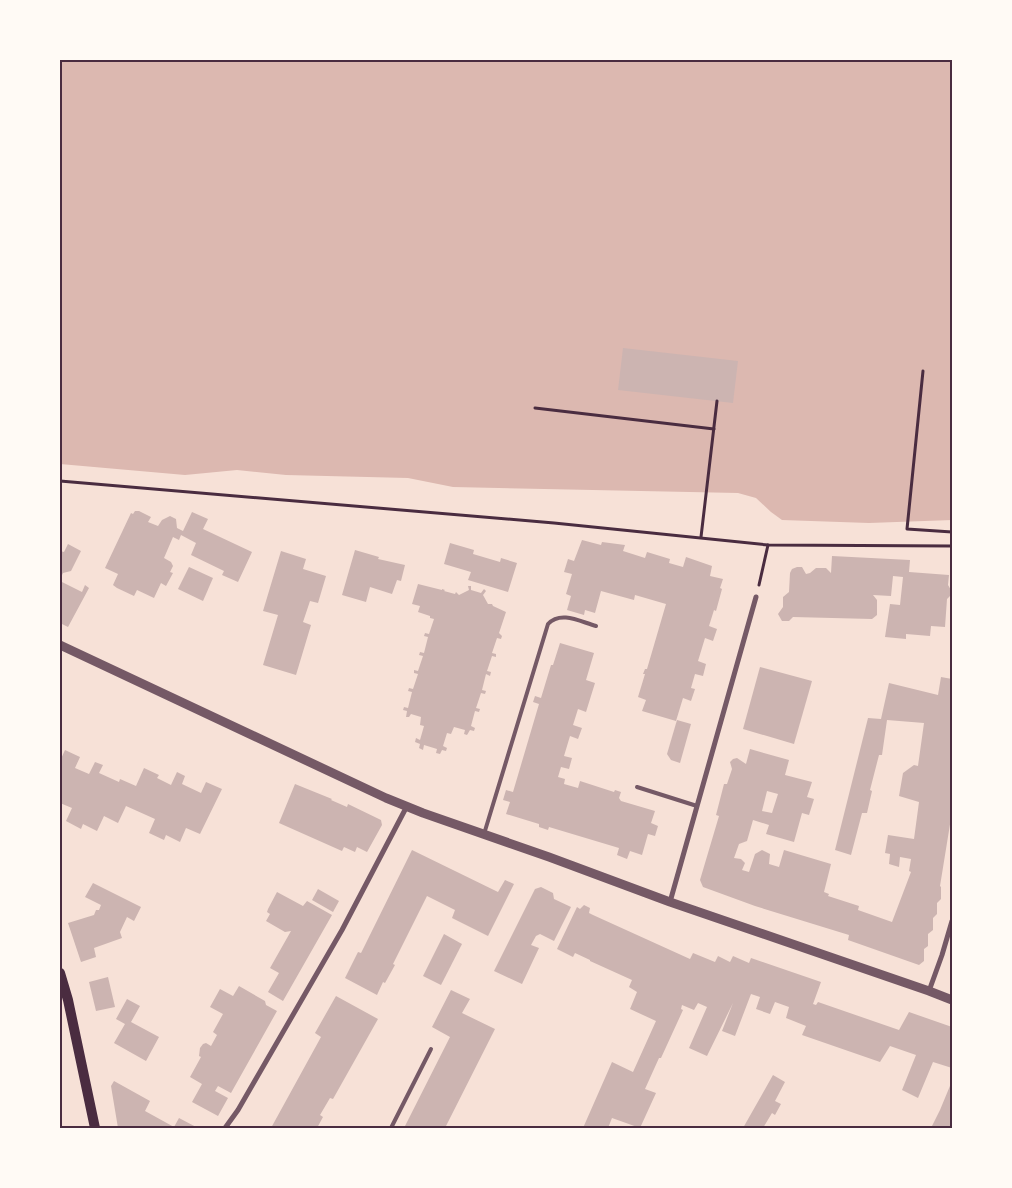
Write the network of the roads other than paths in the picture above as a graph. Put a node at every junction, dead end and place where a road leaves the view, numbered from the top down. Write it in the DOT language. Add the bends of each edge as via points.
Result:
graph roads {
  1 [pos="756,597"];
  2 [pos="596,626"];
  3 [pos="60,645"];
  4 [pos="637,787"];
  5 [pos="407,806"];
  6 [pos="697,806"];
  7 [pos="484,834"];
  8 [pos="670,902"];
  9 [pos="952,921"];
  10 [pos="60,973"];
  11 [pos="929,991"];
  12 [pos="952,1000"];
  13 [pos="431,1049"];
  14 [pos="95,1128"];
  15 [pos="225,1128"];
  16 [pos="391,1128"];
  1 -- 6 [label="street"];
  2 -- 7 [label="lane" via="562,616 548,624"];
  3 -- 5 [label="street"];
  4 -- 6 [label="lane"];
  5 -- 7 [label="street"];
  5 -- 15 [label="street" via="342,930"];
  6 -- 8 [label="street"];
  7 -- 8 [label="street"];
  8 -- 11 [label="street"];
  9 -- 11 [label="street"];
  10 -- 14 [label="main road"];
  11 -- 12 [label="street"];
  13 -- 16 [label="lane"];
}
